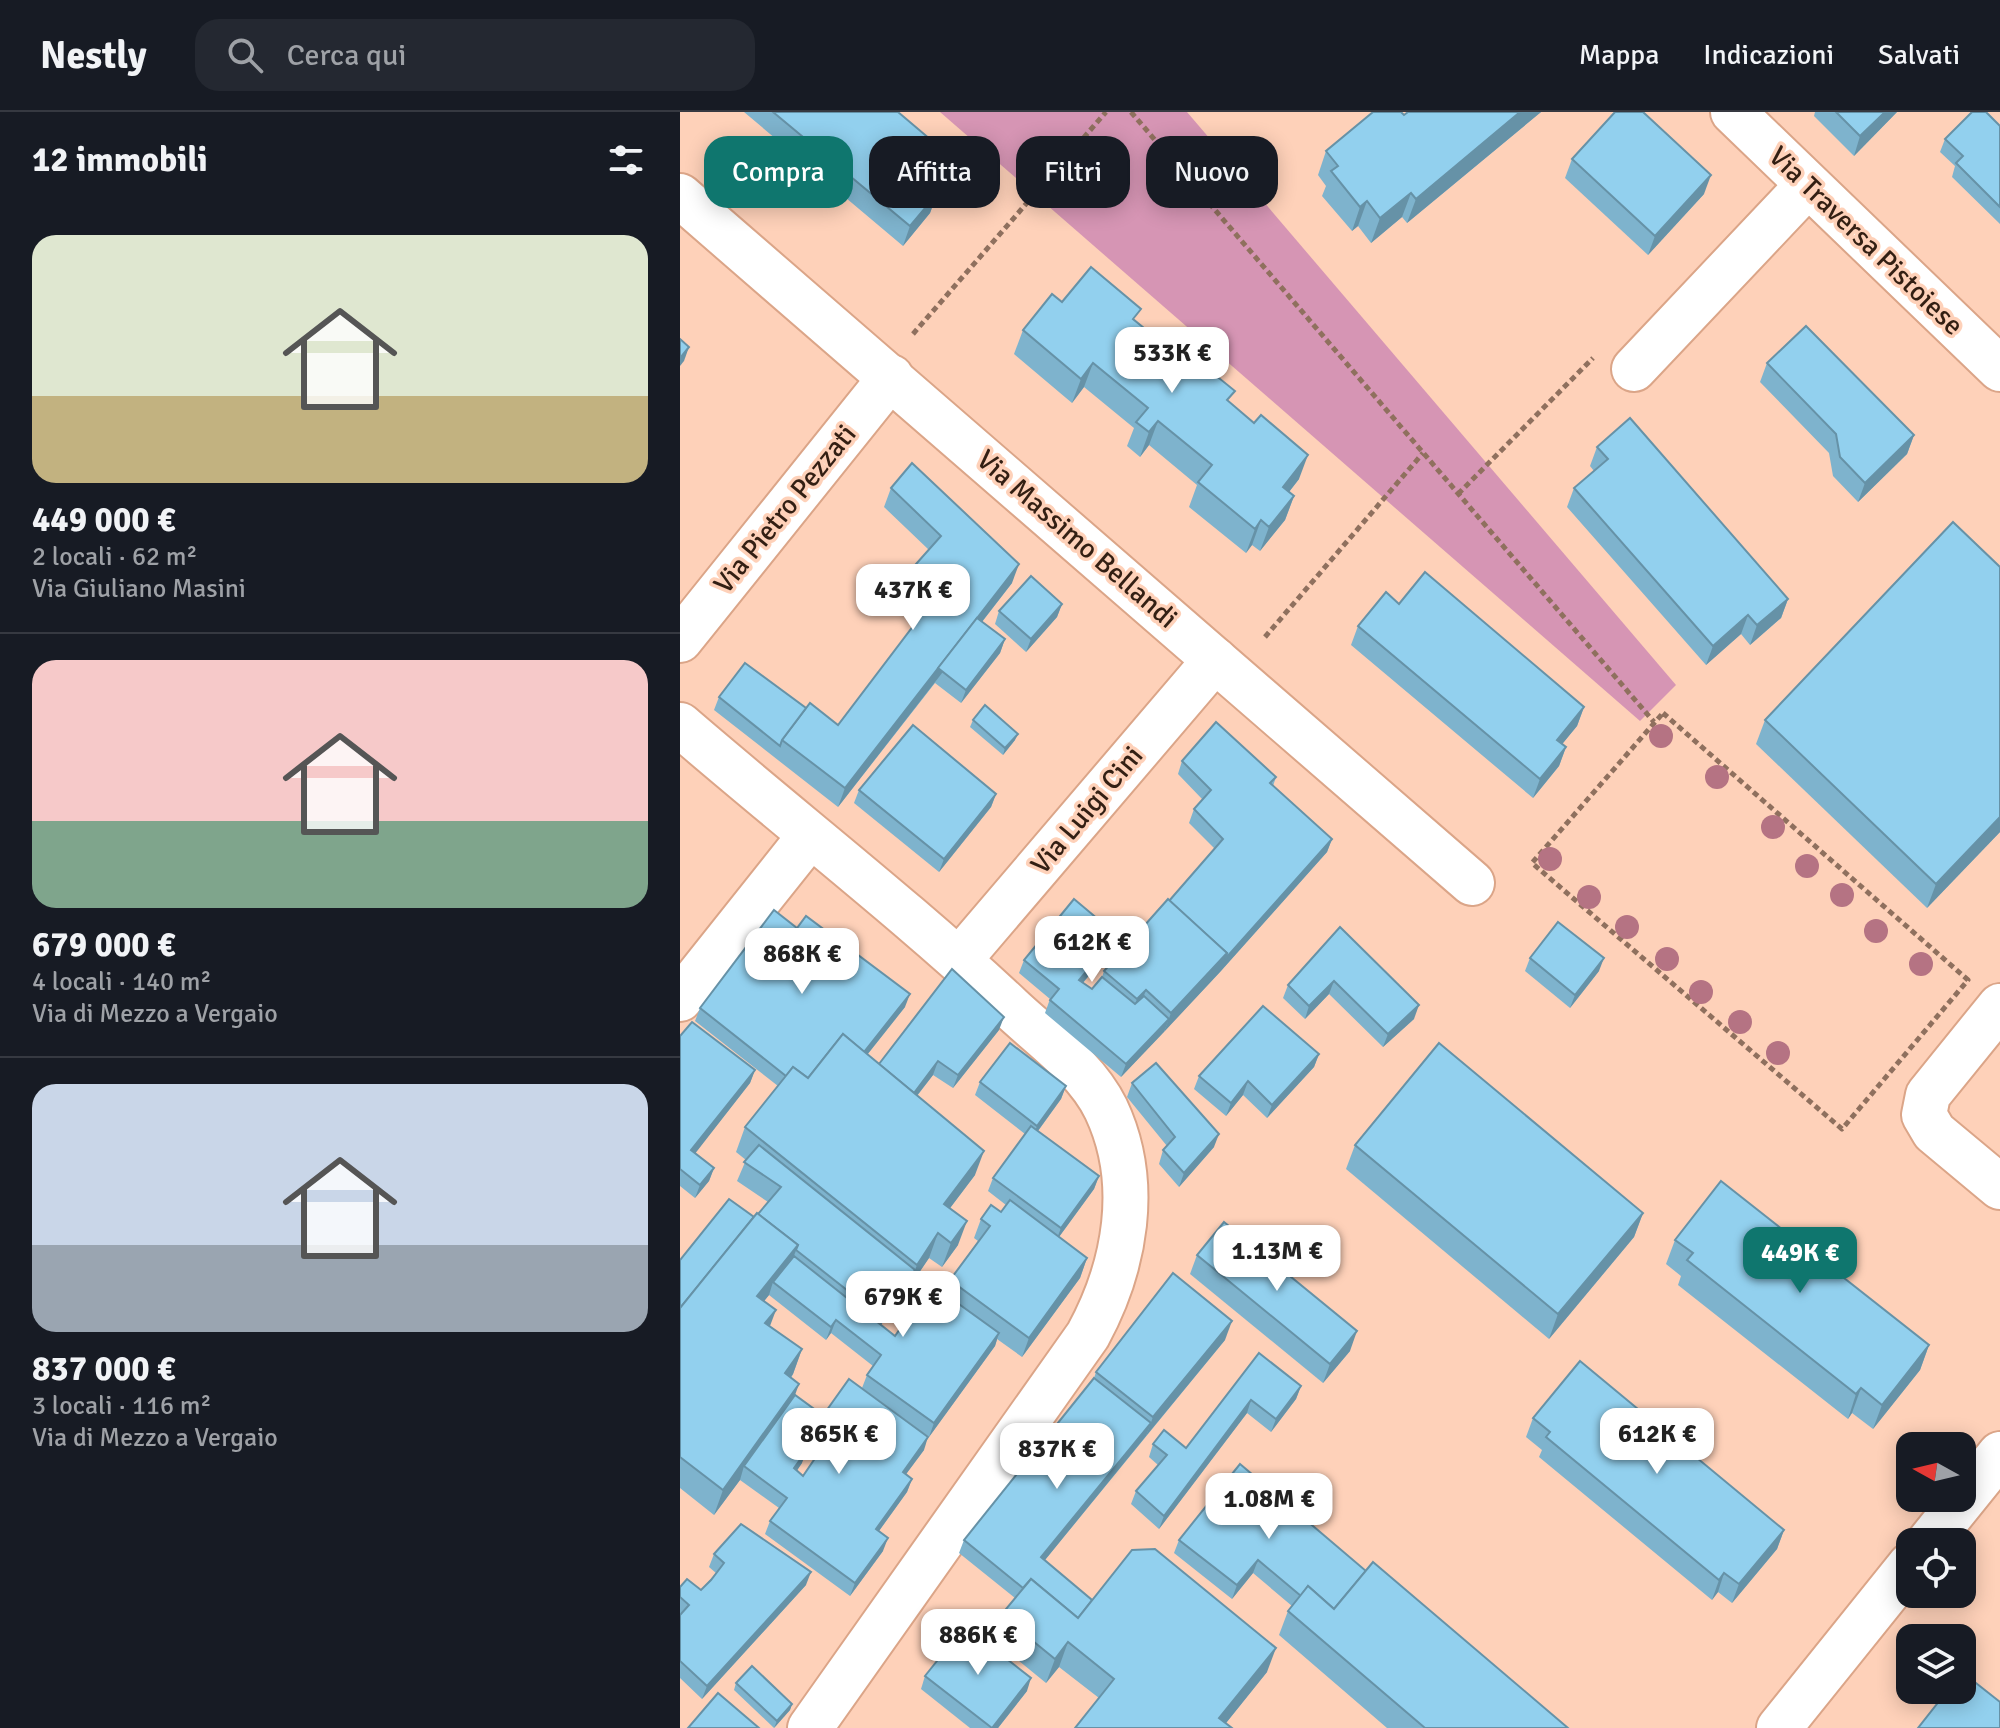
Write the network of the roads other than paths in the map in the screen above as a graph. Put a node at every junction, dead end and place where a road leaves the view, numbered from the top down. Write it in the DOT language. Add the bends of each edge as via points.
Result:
graph roads {
  1 [pos="1733,112"];
  2 [pos="1807,186"];
  3 [pos="680,196"];
  4 [pos="1617,360"];
  5 [pos="2000,369"];
  6 [pos="891,377"];
  7 [pos="680,640"];
  8 [pos="1215,660"];
  9 [pos="680,725"];
  10 [pos="809,837"];
  11 [pos="1472,883"];
  12 [pos="959,960"];
  13 [pos="680,999"];
  14 [pos="2000,1006"];
  15 [pos="2000,1187"];
  16 [pos="2000,1454"];
  17 [pos="1940,1528"];
  18 [pos="1896,1582"];
  19 [pos="810,1728"];
  20 [pos="1779,1728"];
  1 -- 2 [label="street, Via Traversa Pistoiese"];
  2 -- 4 [label="street"];
  2 -- 5 [label="street, Via Traversa Pistoiese"];
  3 -- 6 [label="street, Via Massimo Bellandi"];
  6 -- 7 [label="street, Via Pietro Pezzati"];
  6 -- 8 [label="street, Via Massimo Bellandi"];
  8 -- 11 [label="street, Via Massimo Bellandi"];
  8 -- 12 [label="street, Via Luigi Cini"];
  9 -- 10 [label="street"];
  10 -- 12 [label="street"];
  10 -- 13 [label="street"];
  12 -- 19 [label="street" via="1078,1069 1106,1110 1124,1180 1119,1265 1088,1335"];
  14 -- 15 [label="street" via="1928,1095 1924,1115 1934,1132"];
  16 -- 17 [label="street"];
  18 -- 20 [label="street"];
}
